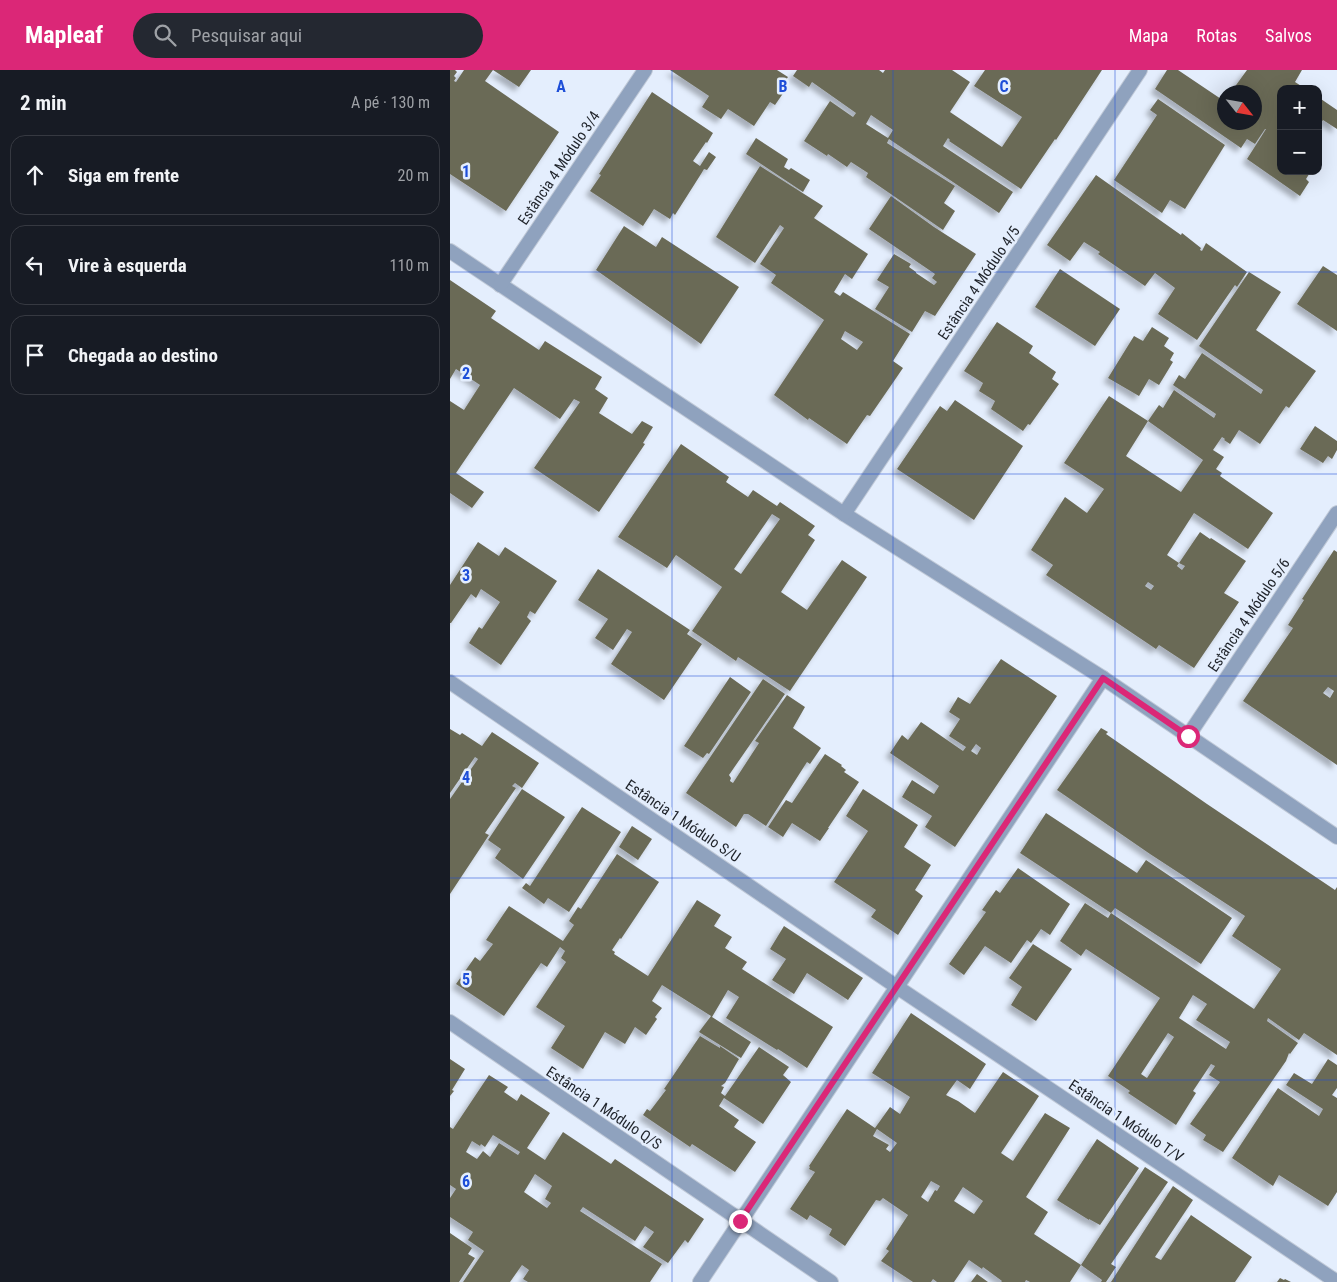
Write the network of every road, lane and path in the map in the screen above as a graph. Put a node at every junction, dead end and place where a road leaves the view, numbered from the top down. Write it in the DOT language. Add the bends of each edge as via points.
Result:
graph roads {
  1 [pos="645,70"];
  2 [pos="1140,70"];
  3 [pos="450,251"];
  4 [pos="500,285"];
  5 [pos="1337,513"];
  6 [pos="844,514"];
  7 [pos="1103,678"];
  8 [pos="450,682"];
  9 [pos="1188,736"];
  10 [pos="1337,837"];
  11 [pos="897,987"];
  12 [pos="450,1022"];
  13 [pos="740,1221"];
  14 [pos="700,1282"];
  15 [pos="831,1282"];
  16 [pos="1337,1282"];
  1 -- 4 [label="street, Estância 4 Módulo 3/4"];
  2 -- 6 [label="street, Estância 4 Módulo 4/5"];
  3 -- 4 [label="street"];
  4 -- 6 [label="street"];
  5 -- 9 [label="street, Estância 4 Módulo 5/6"];
  6 -- 7 [label="street"];
  7 -- 9 [label="street"];
  7 -- 11 [label="street"];
  8 -- 11 [label="street, Estância 1 Módulo S/U"];
  9 -- 10 [label="street"];
  11 -- 13 [label="street"];
  11 -- 16 [label="street, Estância 1 Módulo T/V"];
  12 -- 13 [label="street, Estância 1 Módulo Q/S"];
  13 -- 14 [label="street"];
  13 -- 15 [label="street, Estância 1 Módulo Q/S"];
}
